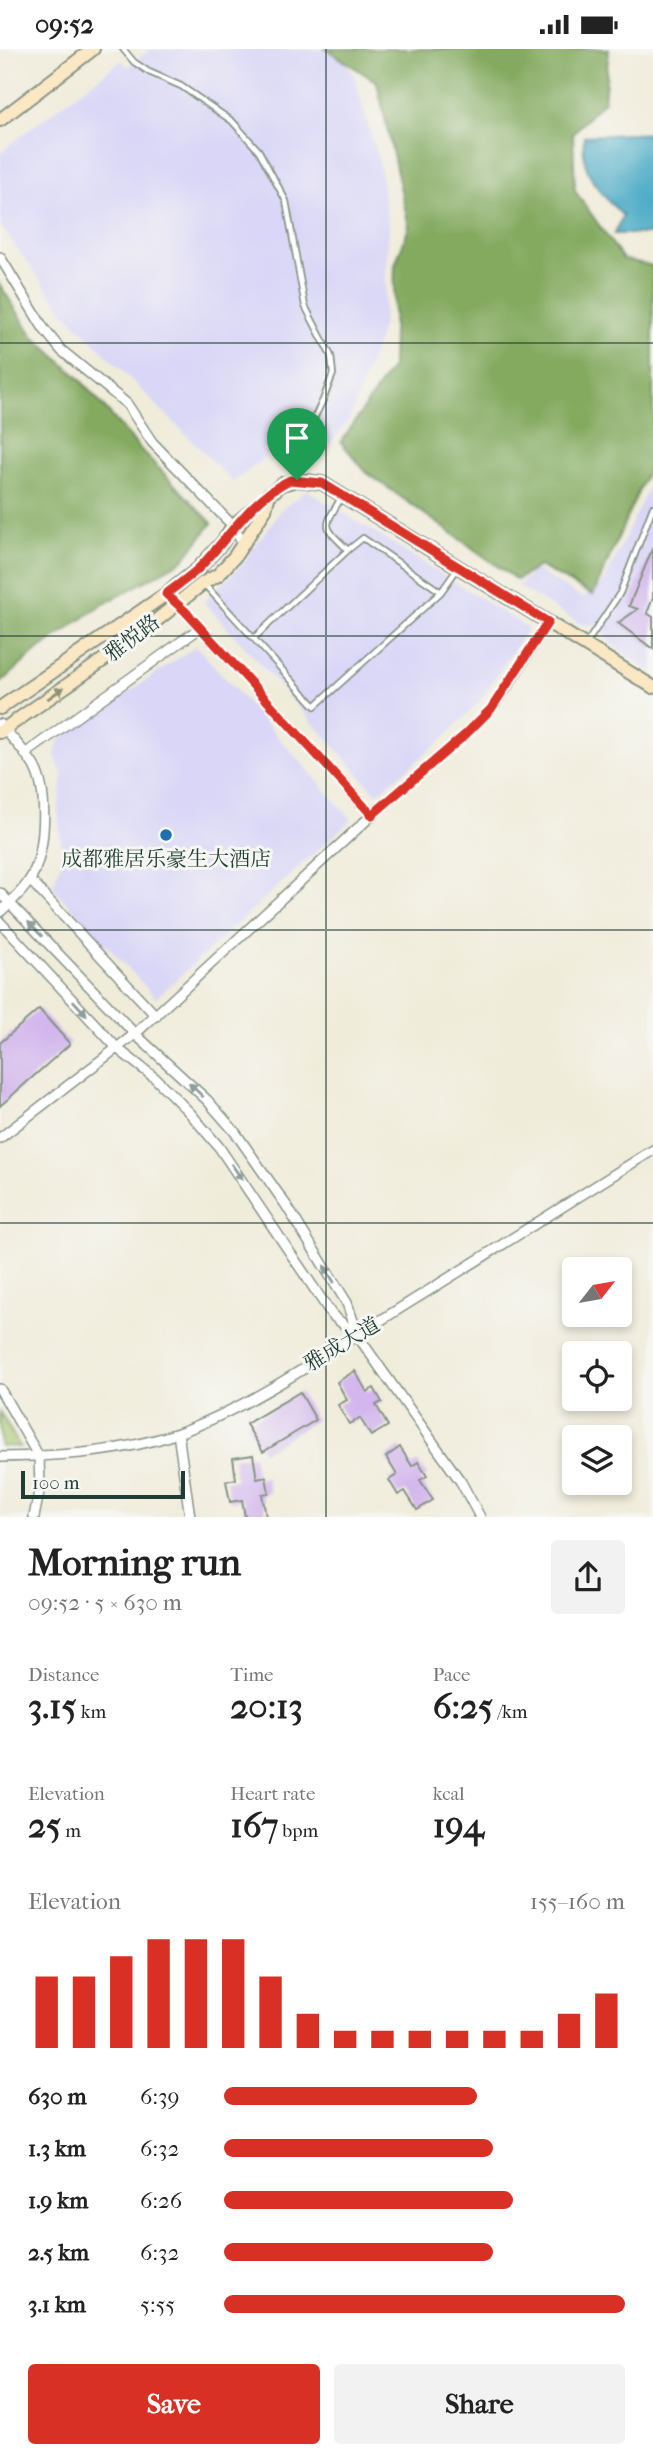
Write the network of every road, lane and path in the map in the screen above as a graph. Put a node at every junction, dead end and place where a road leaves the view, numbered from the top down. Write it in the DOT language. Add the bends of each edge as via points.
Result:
graph roads {
  1 [pos="93,49"];
  2 [pos="123,49"];
  3 [pos="0,120"];
  4 [pos="0,257"];
  5 [pos="297,480"];
  6 [pos="268,493"];
  7 [pos="342,495"];
  8 [pos="653,507"];
  9 [pos="233,526"];
  10 [pos="243,544"];
  11 [pos="348,550"];
  12 [pos="458,568"];
  13 [pos="203,583"];
  14 [pos="442,592"];
  15 [pos="166,594"];
  16 [pos="177,604"];
  17 [pos="548,622"];
  18 [pos="200,628"];
  19 [pos="254,638"];
  20 [pos="586,644"];
  21 [pos="653,687"];
  22 [pos="0,708"];
  23 [pos="1,728"];
  24 [pos="25,754"];
  25 [pos="372,815"];
  26 [pos="30,880"];
  27 [pos="0,893"];
  28 [pos="9,903"];
  29 [pos="0,912"];
  30 [pos="0,922"];
  31 [pos="156,1016"];
  32 [pos="135,1034"];
  33 [pos="118,1049"];
  34 [pos="0,1138"];
  35 [pos="653,1150"];
  36 [pos="357,1335"];
  37 [pos="0,1389"];
  38 [pos="178,1433"];
  39 [pos="0,1457"];
  40 [pos="39,1457"];
  41 [pos="34,1517"];
  42 [pos="190,1517"];
  43 [pos="481,1517"];
  1 -- 3 [label="street"];
  2 -- 5 [label="lane" via="149,72 181,86 232,121 259,151 286,201 305,306 331,356 333,374 299,449"];
  4 -- 9 [label="street" via="61,350 127,404 167,460"];
  5 -- 6 [label="street"];
  5 -- 7 [label="street" via="322,483"];
  6 -- 9 [label="street"];
  6 -- 10 [label="street, 雅悦路" via="265,510"];
  7 -- 11 [label="lane" via="326,524"];
  7 -- 12 [label="street"];
  8 -- 20 [label="lane" via="620,593"];
  9 -- 10 [label="street"];
  9 -- 15 [label="street" via="198,569"];
  10 -- 13 [label="street, 雅悦路" via="218,575"];
  11 -- 14 [label="lane" via="363,538"];
  11 -- 19 [label="lane"];
  12 -- 14 [label="lane"];
  12 -- 17 [label="street"];
  13 -- 16 [label="street, 雅悦路"];
  13 -- 19 [label="lane"];
  14 -- 19 [label="lane" via="315,706"];
  15 -- 16 [label="street"];
  15 -- 22 [label="street"];
  16 -- 18 [label="street"];
  23 -- 16 [label="street, 雅悦路, one-way" via="132,640"];
  17 -- 20 [label="street"];
  17 -- 25 [label="street" via="491,709"];
  18 -- 24 [label="street"];
  18 -- 25 [label="street"];
  20 -- 21 [label="street"];
  23 -- 24 [label="street"];
  24 -- 26 [label="street" via="35,767 43,805 40,854"];
  25 -- 31 [label="street"];
  26 -- 28 [label="street"];
  26 -- 31 [label="street"];
  27 -- 28 [label="street"];
  28 -- 29 [label="street"];
  32 -- 28 [label="street, one-way"];
  30 -- 33 [label="street, one-way"];
  31 -- 32 [label="street"];
  32 -- 33 [label="street"];
  36 -- 32 [label="street, one-way" via="347,1303 259,1165 207,1100"];
  33 -- 34 [label="street"];
  33 -- 36 [label="street, one-way" via="155,1078 219,1147 332,1315"];
  35 -- 36 [label="street, 雅成大道"];
  36 -- 38 [label="street, 雅成大道" via="262,1392"];
  36 -- 43 [label="street"];
  37 -- 40 [label="street"];
  38 -- 40 [label="street, 雅成大道" via="123,1447"];
  38 -- 42 [label="street"];
  39 -- 40 [label="street, 雅成大道"];
  40 -- 41 [label="street"];
}
